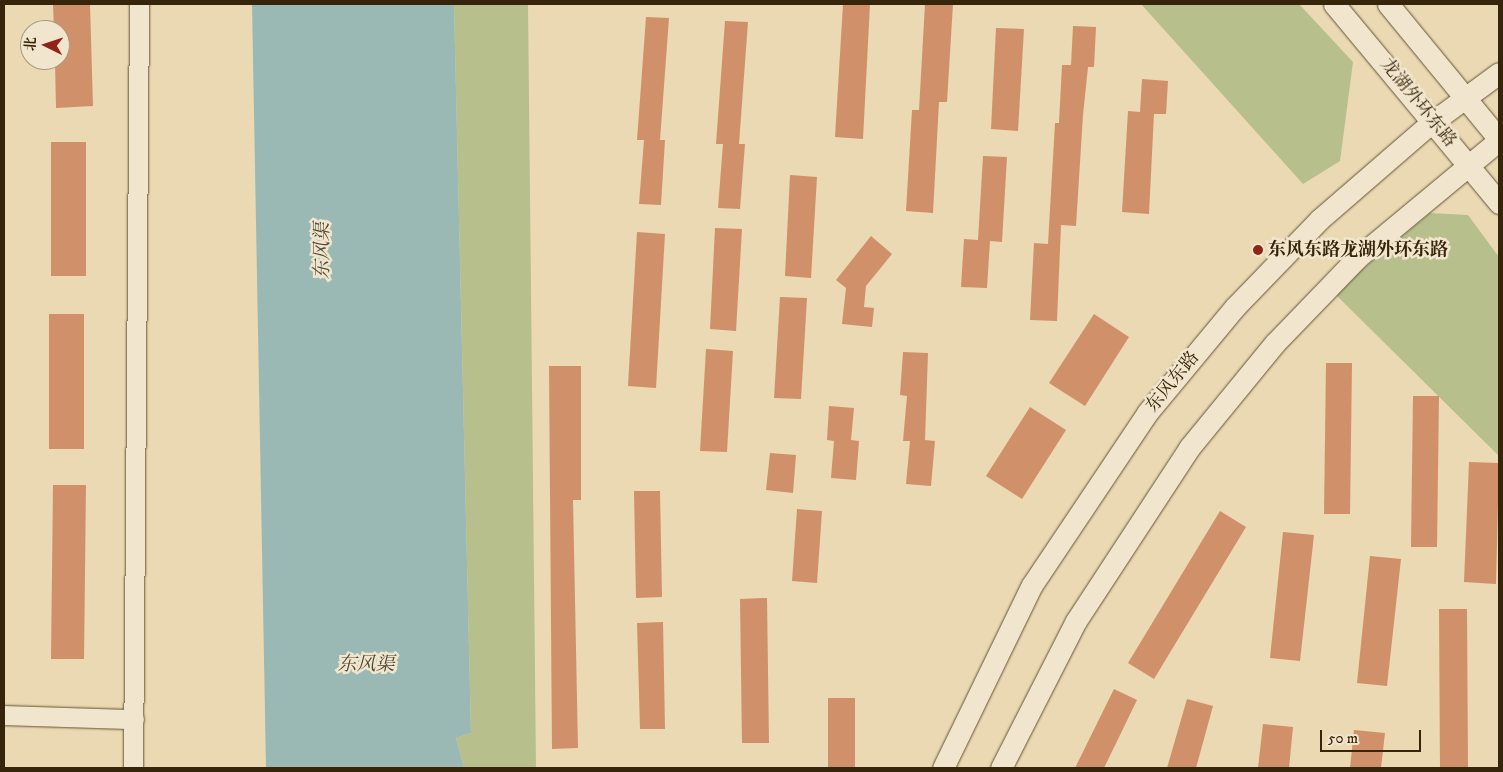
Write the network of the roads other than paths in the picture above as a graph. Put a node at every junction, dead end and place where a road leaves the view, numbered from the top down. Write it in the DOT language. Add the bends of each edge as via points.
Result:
graph roads {
  1 [pos="139,4"];
  2 [pos="1334,4"];
  3 [pos="1388,4"];
  4 [pos="1499,72"];
  5 [pos="1466,97"];
  6 [pos="1433,122"];
  7 [pos="1499,139"];
  8 [pos="1467,164"];
  9 [pos="1499,203"];
  10 [pos="4,715"];
  11 [pos="134,719"];
  12 [pos="133,768"];
  13 [pos="942,768"];
  14 [pos="1001,768"];
  1 -- 11 [label="street"];
  2 -- 6 [label="main road, 龙湖外环东路"];
  3 -- 5 [label="main road"];
  4 -- 5 [label="main road, 东风东路"];
  5 -- 6 [label="main road, 东风东路"];
  5 -- 7 [label="main road"];
  6 -- 8 [label="main road, 龙湖外环东路"];
  6 -- 13 [label="main road, 东风东路" via="1288,251 1147,413 1032,585"];
  7 -- 8 [label="main road"];
  8 -- 9 [label="main road, 龙湖外环东路"];
  8 -- 14 [label="main road" via="1320,295 1189,448 1076,621"];
  10 -- 11 [label="street"];
  11 -- 12 [label="street"];
}
